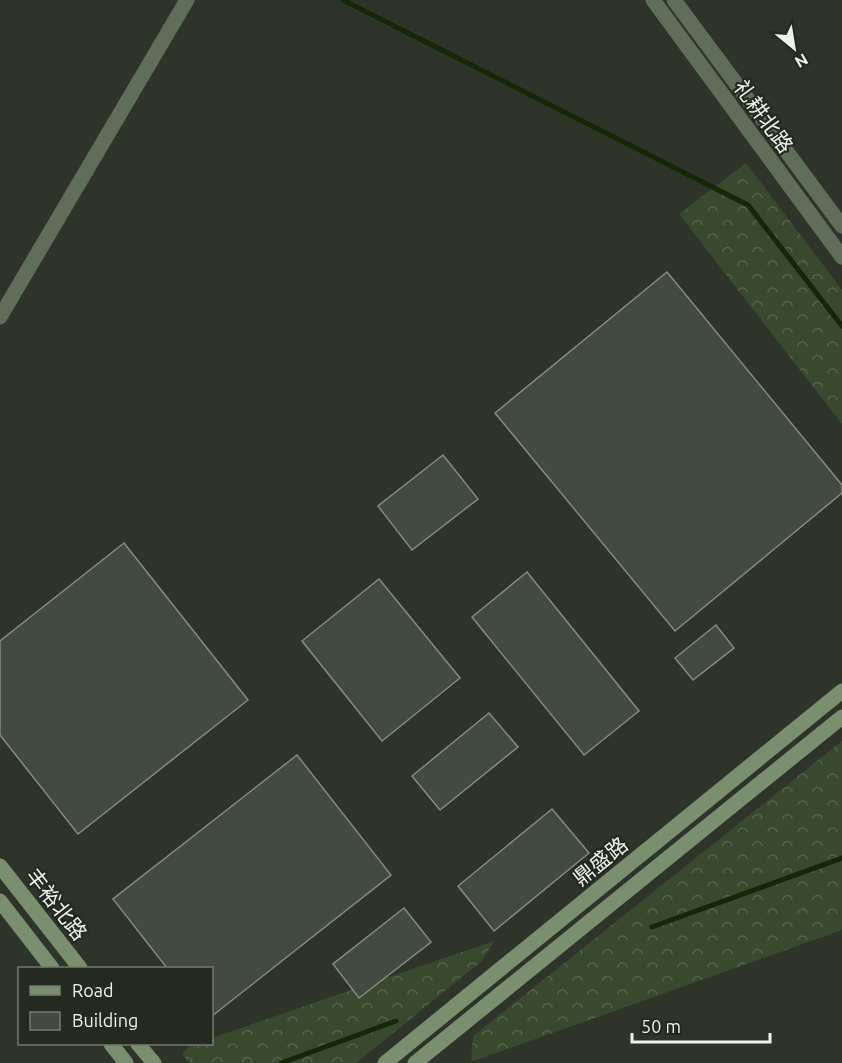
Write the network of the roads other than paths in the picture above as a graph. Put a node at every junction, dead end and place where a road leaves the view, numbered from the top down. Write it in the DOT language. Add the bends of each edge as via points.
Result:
graph roads {
  1 [pos="187,0"];
  2 [pos="653,0"];
  3 [pos="674,0"];
  4 [pos="842,226"];
  5 [pos="842,257"];
  6 [pos="0,317"];
  7 [pos="842,691"];
  8 [pos="842,717"];
  9 [pos="0,866"];
  10 [pos="0,901"];
  11 [pos="50,967"];
  12 [pos="78,967"];
  13 [pos="112,1045"];
  14 [pos="139,1045"];
  15 [pos="126,1063"];
  16 [pos="154,1063"];
  17 [pos="385,1063"];
  18 [pos="415,1063"];
  1 -- 6 [label="street"];
  2 -- 5 [label="street, 礼耕北路"];
  3 -- 4 [label="street, 礼耕北路"];
  7 -- 17 [label="main road, 鼎盛路"];
  8 -- 18 [label="main road, 鼎盛路"];
  9 -- 12 [label="main road, 丰裕北路"];
  10 -- 11 [label="main road, 丰裕北路"];
  13 -- 15 [label="main road"];
  14 -- 16 [label="main road"];
}
